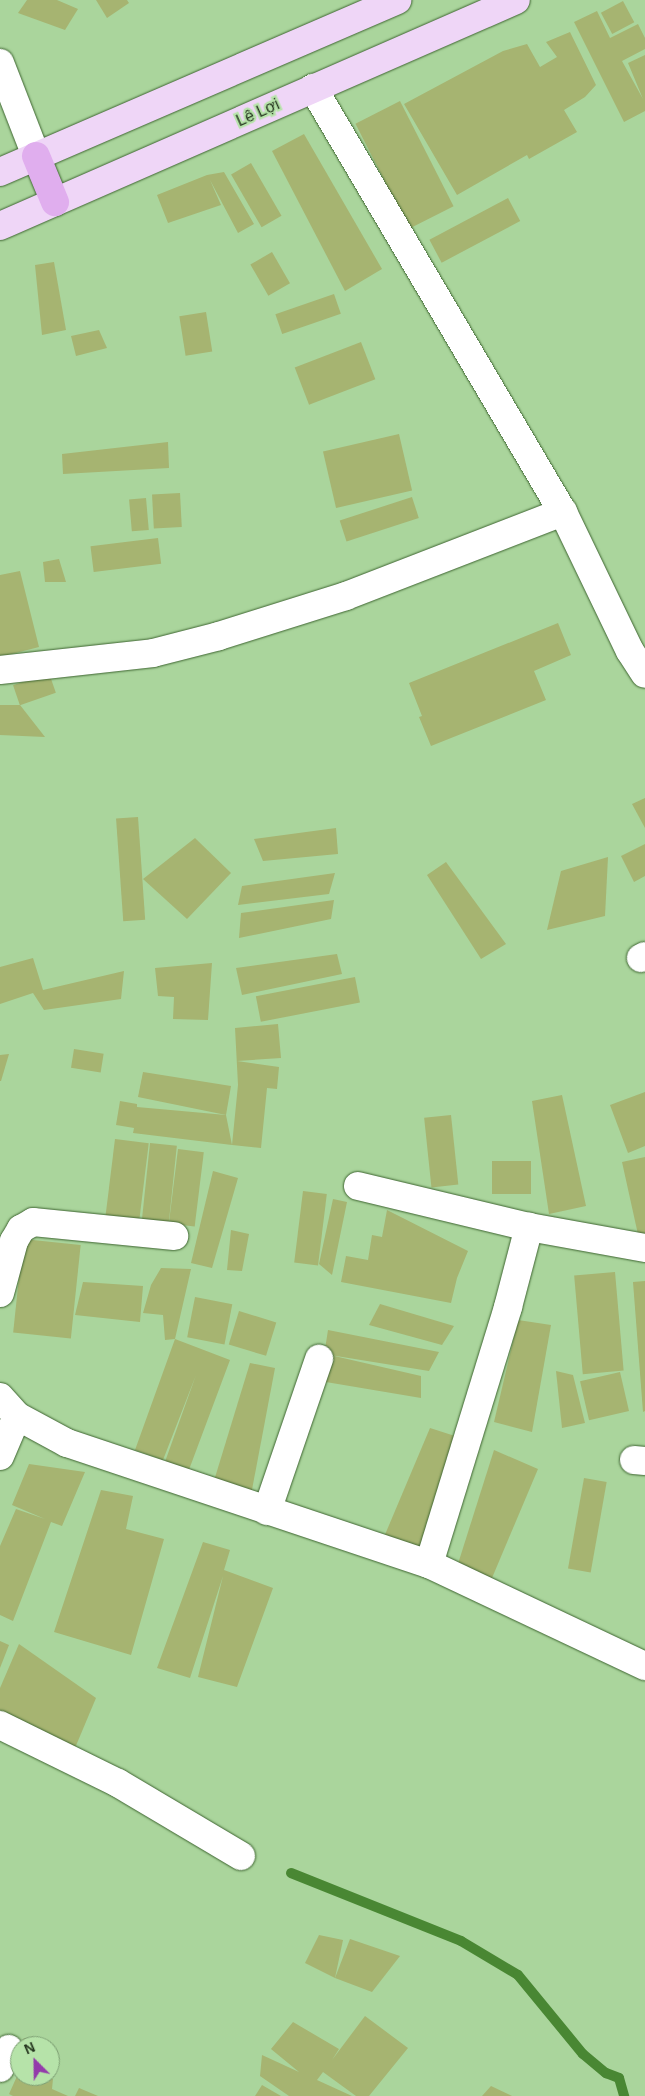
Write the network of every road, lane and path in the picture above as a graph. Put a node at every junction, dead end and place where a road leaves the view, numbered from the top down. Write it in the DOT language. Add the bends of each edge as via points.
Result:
graph roads {
  1 [pos="397,0"];
  2 [pos="516,0"];
  3 [pos="0,63"];
  4 [pos="313,88"];
  5 [pos="36,156"];
  6 [pos="0,172"];
  7 [pos="55,202"];
  8 [pos="0,226"];
  9 [pos="563,512"];
  10 [pos="0,670"];
  11 [pos="645,674"];
  12 [pos="358,1186"];
  13 [pos="529,1227"];
  14 [pos="174,1236"];
  15 [pos="645,1248"];
  16 [pos="0,1293"];
  17 [pos="319,1358"];
  18 [pos="9,1407"];
  19 [pos="0,1456"];
  20 [pos="267,1511"];
  21 [pos="429,1564"];
  22 [pos="645,1666"];
  23 [pos="0,1725"];
  24 [pos="241,1856"];
  1 -- 5 [label="main road"];
  2 -- 4 [label="main road, Lê Lợi"];
  3 -- 5 [label="street"];
  4 -- 7 [label="main road, Lê Lợi"];
  4 -- 9 [label="street"];
  5 -- 6 [label="main road"];
  5 -- 7 [label="main road"];
  7 -- 8 [label="main road, Lê Lợi"];
  9 -- 10 [label="street" via="346,596 219,636 154,653"];
  9 -- 11 [label="street" via="630,651"];
  12 -- 13 [label="street"];
  13 -- 15 [label="street"];
  13 -- 21 [label="street" via="508,1307"];
  14 -- 16 [label="street" via="33,1222 21,1229 14,1241"];
  17 -- 20 [label="street"];
  18 -- 19 [label="street"];
  18 -- 20 [label="street" via="67,1443"];
  20 -- 21 [label="street"];
  21 -- 22 [label="street"];
  23 -- 24 [label="street" via="118,1783"];
}
